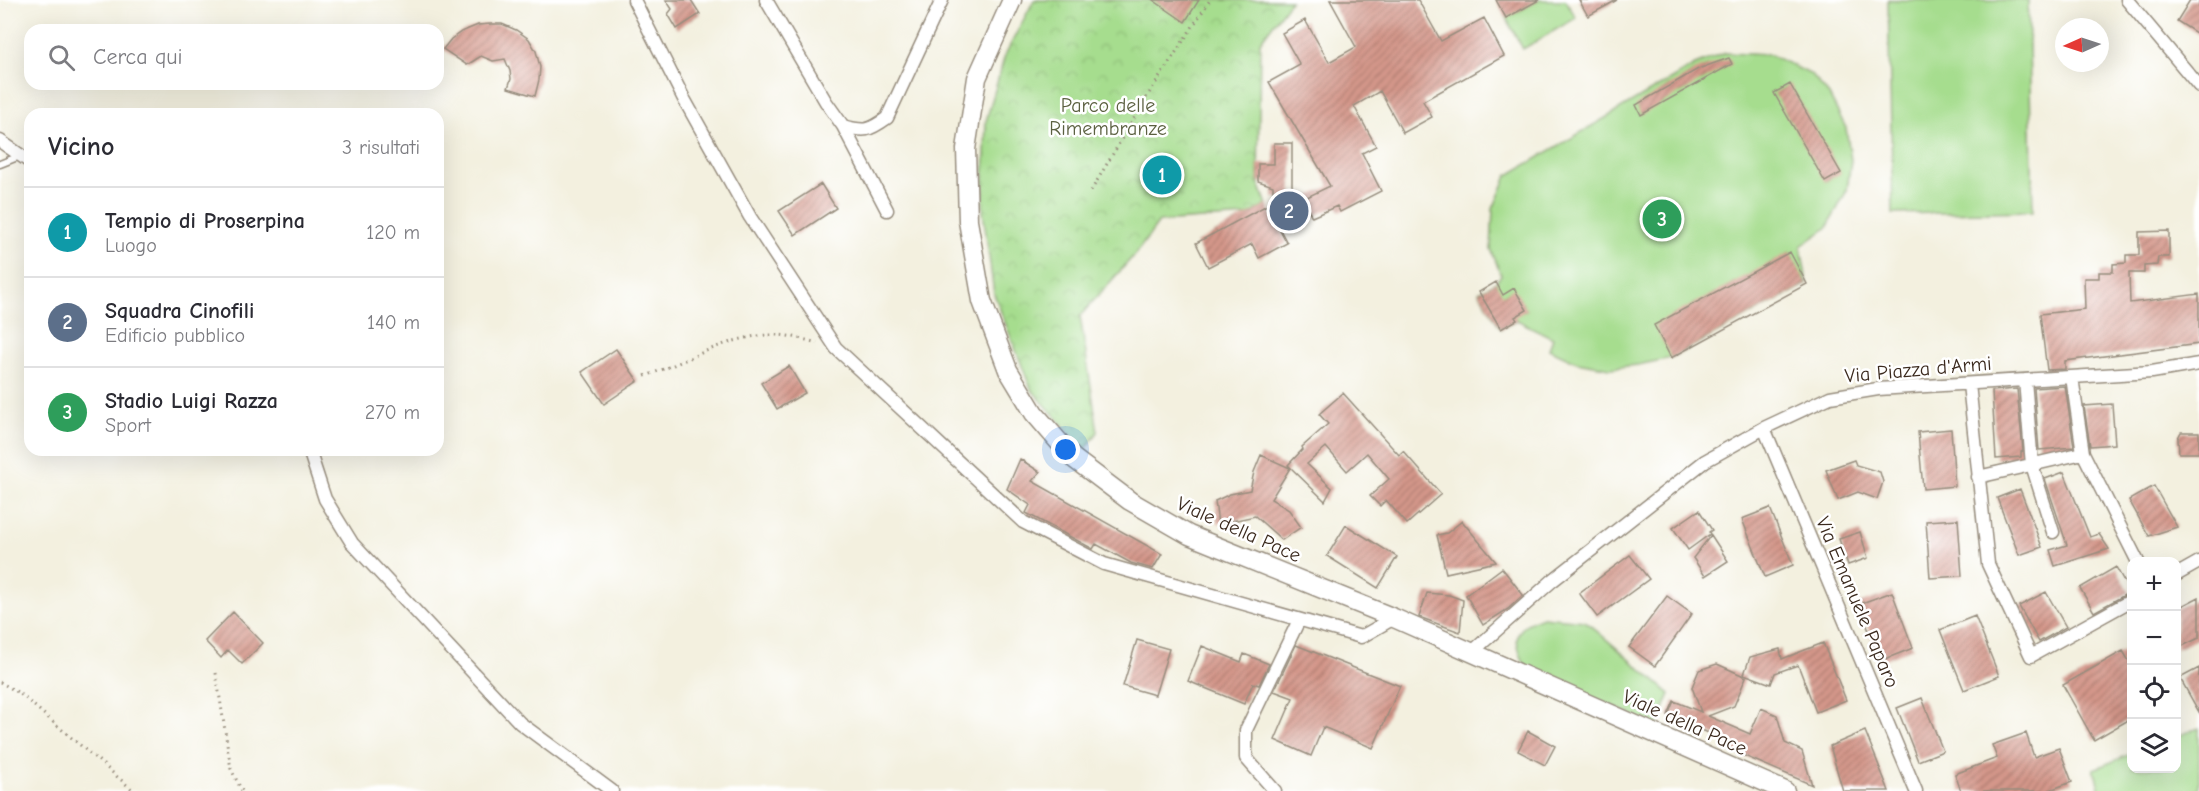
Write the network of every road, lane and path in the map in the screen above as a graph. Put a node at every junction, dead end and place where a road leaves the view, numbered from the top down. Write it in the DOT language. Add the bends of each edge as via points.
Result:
graph roads {
  1 [pos="634,0"];
  2 [pos="766,0"];
  3 [pos="942,0"];
  4 [pos="1012,0"];
  5 [pos="1209,0"];
  6 [pos="2127,0"];
  7 [pos="2199,86"];
  8 [pos="843,126"];
  9 [pos="0,141"];
  10 [pos="24,158"];
  11 [pos="24,159"];
  12 [pos="0,164"];
  13 [pos="1091,190"];
  14 [pos="887,210"];
  15 [pos="836,348"];
  16 [pos="2199,364"];
  17 [pos="645,376"];
  18 [pos="2072,377"];
  19 [pos="2025,380"];
  20 [pos="1969,384"];
  21 [pos="1764,428"];
  22 [pos="2083,453"];
  23 [pos="311,456"];
  24 [pos="2032,465"];
  25 [pos="1978,477"];
  26 [pos="2054,532"];
  27 [pos="2136,557"];
  28 [pos="2199,562"];
  29 [pos="2181,572"];
  30 [pos="2127,603"];
  31 [pos="1394,618"];
  32 [pos="1299,620"];
  33 [pos="1472,652"];
  34 [pos="216,673"];
  35 [pos="0,682"];
  36 [pos="134,791"];
  37 [pos="242,791"];
  38 [pos="612,791"];
  39 [pos="1275,791"];
  40 [pos="1785,791"];
  41 [pos="1916,791"];
  1 -- 15 [label="street" via="750,217"];
  2 -- 8 [label="street"];
  3 -- 8 [label="street" via="887,118 862,131"];
  4 -- 31 [label="main road, Viale della Pace" via="977,78 966,149 968,221 982,301 1008,370 1034,413 1073,458 1130,501 1189,535"];
  5 -- 13 [label="path"];
  6 -- 7 [label="street"];
  8 -- 14 [label="street"];
  9 -- 10 [label="street"];
  11 -- 12 [label="lane"];
  15 -- 17 [label="path" via="804,339 764,335 714,348"];
  15 -- 32 [label="street" via="1023,522 1104,564"];
  16 -- 18 [label="street, Via Piazza d'Armi" via="2152,372"];
  18 -- 19 [label="street, Via Piazza d'Armi"];
  18 -- 22 [label="street"];
  19 -- 20 [label="street, Via Piazza d'Armi"];
  19 -- 24 [label="street"];
  20 -- 21 [label="street, Via Piazza d'Armi" via="1878,389 1830,397"];
  20 -- 25 [label="street"];
  21 -- 33 [label="street, Via Piazza d'Armi" via="1705,461 1552,581"];
  21 -- 41 [label="street, Via Emanuele Paparo"];
  22 -- 24 [label="street"];
  22 -- 27 [label="street"];
  23 -- 38 [label="street" via="325,499 352,543 520,723"];
  24 -- 25 [label="street"];
  24 -- 26 [label="street"];
  25 -- 30 [label="street" via="1988,564 2031,656"];
  28 -- 29 [label="street"];
  31 -- 32 [label="street" via="1361,637"];
  31 -- 33 [label="main road, Viale della Pace"];
  32 -- 39 [label="street" via="1246,730 1246,758"];
  33 -- 40 [label="main road, Viale della Pace"];
  34 -- 37 [label="path" via="231,769"];
  35 -- 36 [label="path" via="20,693"];
}
